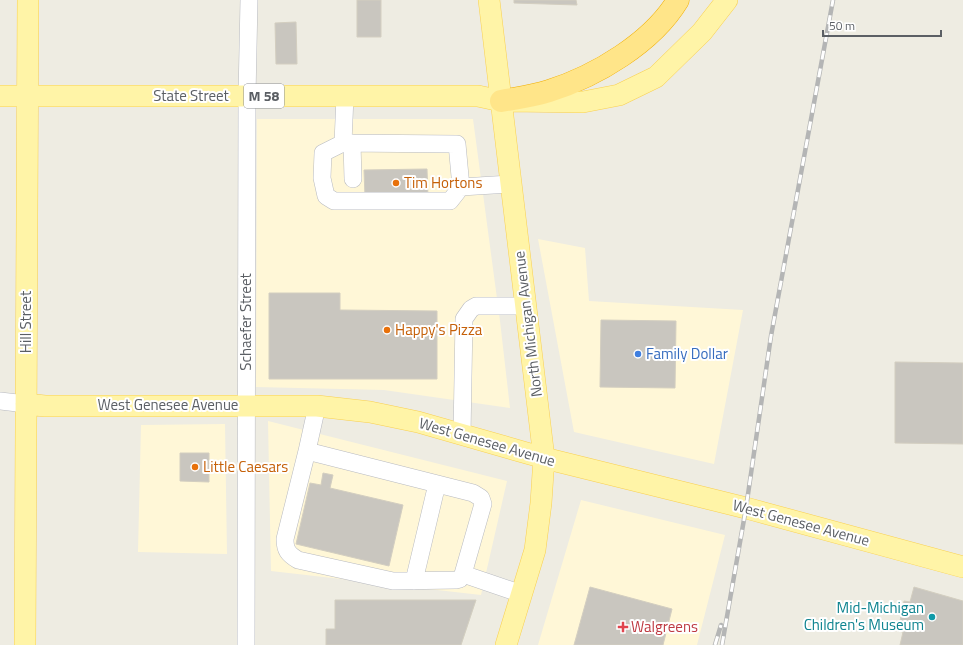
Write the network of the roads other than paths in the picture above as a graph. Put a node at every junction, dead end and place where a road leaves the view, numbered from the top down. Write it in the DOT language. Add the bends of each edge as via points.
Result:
graph roads {
  1 [pos="28,0"];
  2 [pos="249,0"];
  3 [pos="489,0"];
  4 [pos="678,0"];
  5 [pos="727,0"];
  6 [pos="0,96"];
  7 [pos="27,96"];
  8 [pos="247,96"];
  9 [pos="345,96"];
  10 [pos="501,101"];
  11 [pos="348,143"];
  12 [pos="353,179"];
  13 [pos="511,184"];
  14 [pos="461,187"];
  15 [pos="526,306"];
  16 [pos="0,401"];
  17 [pos="26,404"];
  18 [pos="246,405"];
  19 [pos="317,406"];
  20 [pos="462,435"];
  21 [pos="307,451"];
  22 [pos="544,458"];
  23 [pos="437,484"];
  24 [pos="963,567"];
  25 [pos="463,574"];
  26 [pos="414,581"];
  27 [pos="522,594"];
  28 [pos="25,645"];
  29 [pos="246,645"];
  30 [pos="506,645"];
  1 -- 7 [label="main road, Hill Street"];
  2 -- 8 [label="street, Schaefer Street"];
  3 -- 10 [label="main road, North Michigan Avenue"];
  4 -- 10 [label="highway" via="658,25 625,54 589,75 549,91"];
  5 -- 10 [label="main road, State Street" via="702,32 656,77 619,95 583,102"];
  6 -- 7 [label="main road, State Street / M 58"];
  7 -- 8 [label="main road, State Street / M 58"];
  7 -- 17 [label="main road, Hill Street"];
  8 -- 9 [label="main road, State Street / M 58"];
  8 -- 18 [label="street, Schaefer Street"];
  9 -- 10 [label="main road, State Street / M 58" via="478,96"];
  9 -- 11 [label="street"];
  10 -- 13 [label="main road, North Michigan Avenue"];
  11 -- 12 [label="street"];
  11 -- 14 [label="street" via="457,144"];
  11 -- 14 [label="street" via="323,153 322,178 326,196 334,201 450,201"];
  13 -- 14 [label="street"];
  13 -- 15 [label="main road, North Michigan Avenue"];
  15 -- 20 [label="street" via="476,306 464,319"];
  15 -- 22 [label="main road, North Michigan Avenue"];
  16 -- 17 [label="street, West Genesee Avenue"];
  17 -- 18 [label="main road, West Genesee Avenue"];
  17 -- 28 [label="main road, Hill Street"];
  18 -- 19 [label="main road, West Genesee Avenue"];
  18 -- 29 [label="street, Schaefer Street"];
  19 -- 20 [label="main road, West Genesee Avenue" via="370,412"];
  19 -- 21 [label="street"];
  20 -- 22 [label="main road, West Genesee Avenue"];
  21 -- 23 [label="street"];
  21 -- 26 [label="street" via="285,539 288,554 298,560 393,581"];
  22 -- 24 [label="main road, West Genesee Avenue" via="746,508"];
  22 -- 27 [label="main road, North Michigan Avenue" via="535,550"];
  23 -- 25 [label="street" via="473,493 481,498 483,504"];
  23 -- 26 [label="street"];
  25 -- 26 [label="street" via="456,580"];
  25 -- 27 [label="street"];
  27 -- 30 [label="main road, North Michigan Avenue"];
}
